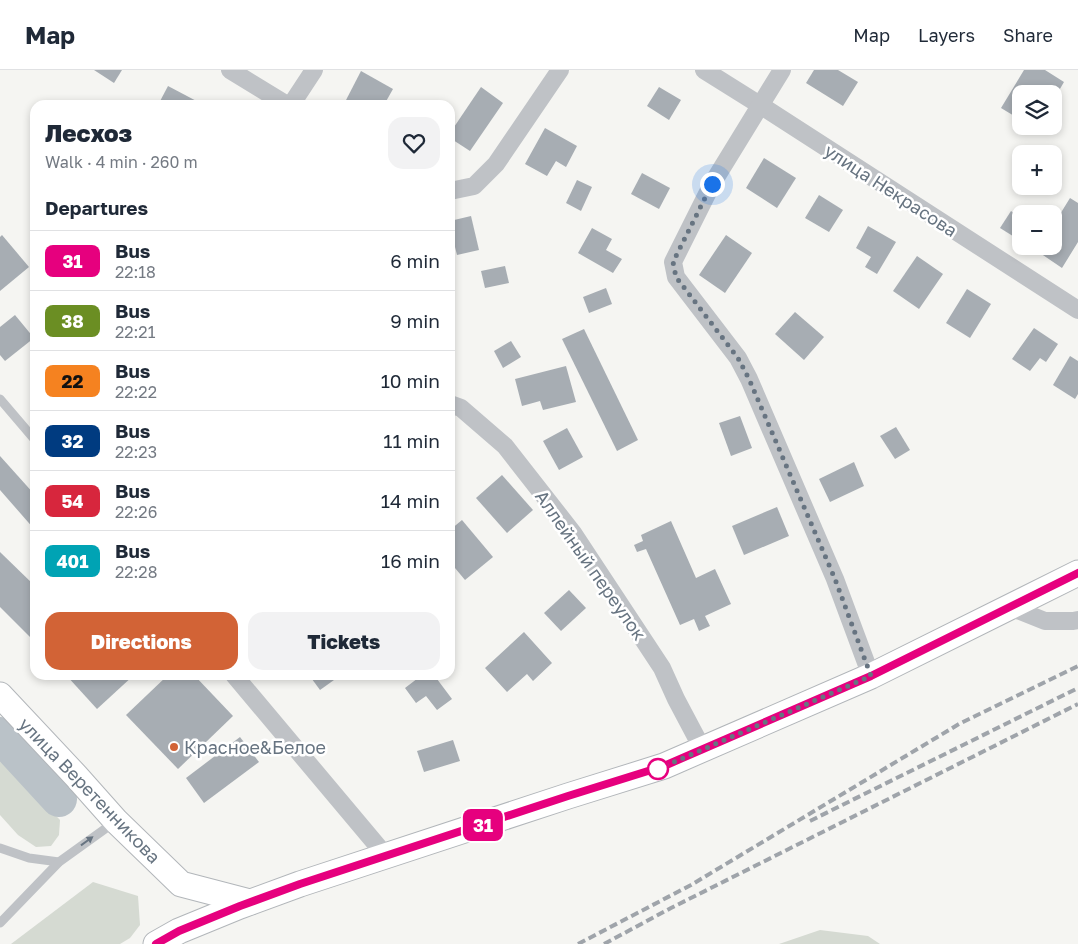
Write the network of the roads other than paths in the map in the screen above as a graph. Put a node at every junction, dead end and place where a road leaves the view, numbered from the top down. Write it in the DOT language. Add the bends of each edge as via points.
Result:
graph roads {
  1 [pos="230,70"];
  2 [pos="314,70"];
  3 [pos="560,70"];
  4 [pos="704,70"];
  5 [pos="782,70"];
  6 [pos="279,100"];
  7 [pos="294,100"];
  8 [pos="760,105"];
  9 [pos="455,190"];
  10 [pos="1078,310"];
  11 [pos="0,399"];
  12 [pos="455,406"];
  13 [pos="30,434"];
  14 [pos="1078,574"];
  15 [pos="1010,607"];
  16 [pos="1078,620"];
  17 [pos="871,676"];
  18 [pos="238,680"];
  19 [pos="0,696"];
  20 [pos="703,750"];
  21 [pos="116,821"];
  22 [pos="0,848"];
  23 [pos="386,856"];
  24 [pos="59,862"];
  25 [pos="245,904"];
  26 [pos="0,923"];
  27 [pos="156,944"];
  1 -- 6 [label="street"];
  2 -- 7 [label="street"];
  3 -- 9 [label="street" via="496,164 474,186"];
  4 -- 8 [label="street, улица Некрасова"];
  5 -- 8 [label="street"];
  8 -- 10 [label="street, улица Некрасова"];
  8 -- 17 [label="street" via="712,184 673,262 676,277 738,358 753,388 835,579"];
  11 -- 13 [label="lane"];
  12 -- 20 [label="street, Аллейный переулок" via="505,446 574,533 662,668"];
  14 -- 15 [label="main road"];
  15 -- 16 [label="street" via="1045,621"];
  15 -- 17 [label="main road"];
  17 -- 20 [label="main road"];
  18 -- 23 [label="street"];
  19 -- 21 [label="main road, улица Веретенникова"];
  20 -- 23 [label="main road" via="664,766"];
  24 -- 21 [label="lane, one-way"];
  21 -- 25 [label="main road, улица Веретенникова" via="181,884"];
  22 -- 24 [label="lane" via="29,858"];
  23 -- 25 [label="main road"];
  24 -- 26 [label="lane"];
  25 -- 27 [label="main road"];
}
